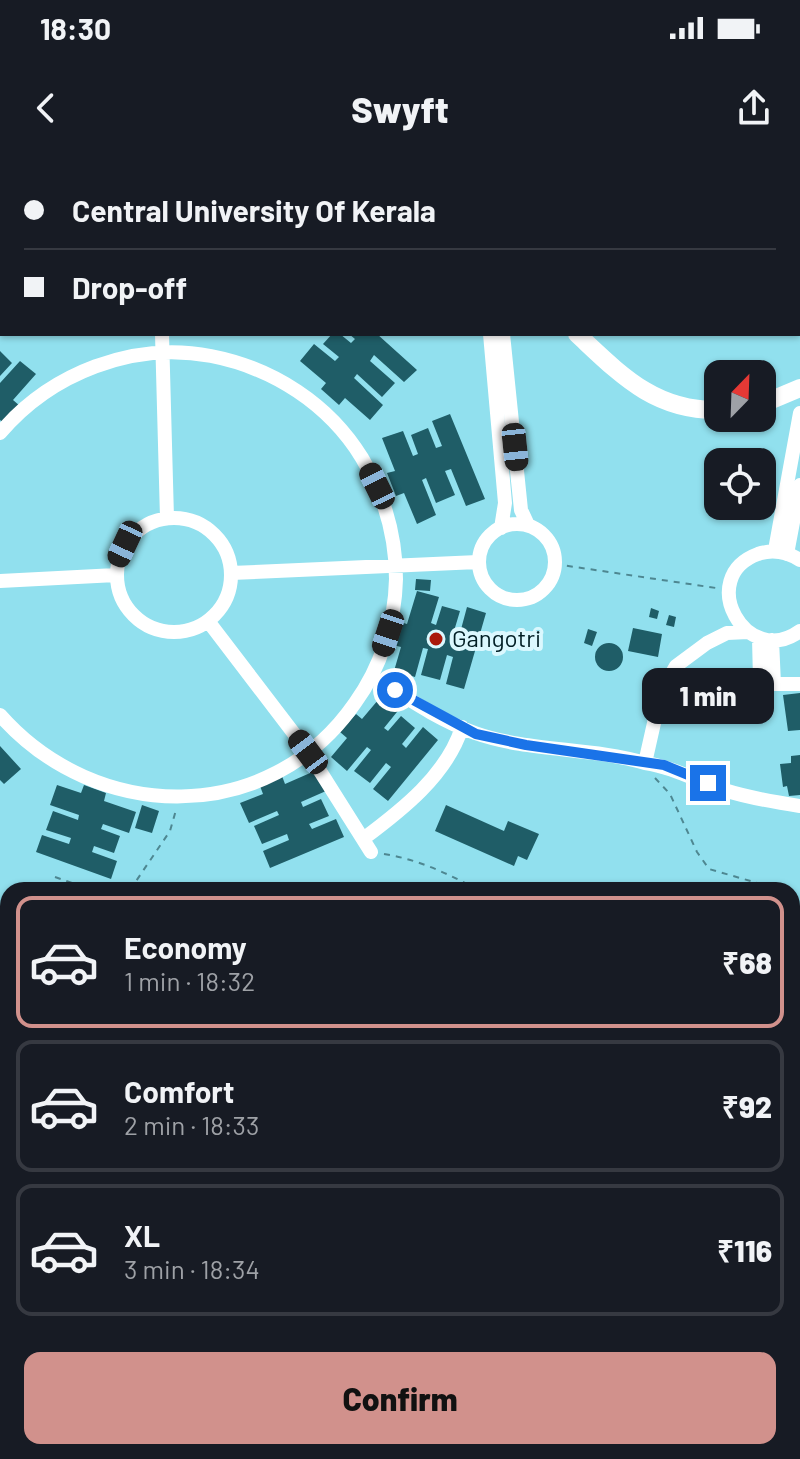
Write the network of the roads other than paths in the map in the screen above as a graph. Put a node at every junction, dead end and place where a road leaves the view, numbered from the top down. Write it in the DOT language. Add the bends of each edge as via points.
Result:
graph roads {
  1 [pos="162,336"];
  2 [pos="490,336"];
  3 [pos="503,336"];
  4 [pos="579,336"];
  5 [pos="162,353"];
  6 [pos="800,388"];
  7 [pos="776,398"];
  8 [pos="704,409"];
  9 [pos="800,413"];
  10 [pos="0,433"];
  11 [pos="800,485"];
  12 [pos="167,518"];
  13 [pos="528,525"];
  14 [pos="501,528"];
  15 [pos="787,555"];
  16 [pos="478,562"];
  17 [pos="396,566"];
  18 [pos="231,573"];
  19 [pos="116,575"];
  20 [pos="0,581"];
  21 [pos="208,621"];
  22 [pos="800,631"];
  23 [pos="760,637"];
  24 [pos="372,676"];
  25 [pos="800,684"];
  26 [pos="0,715"];
  27 [pos="462,727"];
  28 [pos="308,752"];
  29 [pos="641,762"];
  30 [pos="800,806"];
  1 -- 5 [label="street"];
  2 -- 14 [label="street" via="505,503"];
  3 -- 13 [label="street" via="520,503"];
  4 -- 8 [label="main road" via="641,390"];
  5 -- 10 [label="street" via="78,373 33,401"];
  5 -- 12 [label="street"];
  5 -- 17 [label="street" via="244,364 315,405 345,434 372,477 390,525"];
  6 -- 7 [label="main road"];
  9 -- 15 [label="street"];
  11 -- 15 [label="street"];
  12 -- 18 [label="street" via="197,523 211,532 228,557"];
  12 -- 19 [label="street" via="137,531 125,544"];
  13 -- 14 [label="street"];
  13 -- 16 [label="street" via="550,544 555,564 541,592 511,600 500,597 484,582"];
  14 -- 16 [label="street" via="487,538"];
  15 -- 23 [label="street" via="751,557 729,589 732,614"];
  16 -- 17 [label="street"];
  17 -- 18 [label="street"];
  17 -- 24 [label="street" via="393,611"];
  18 -- 21 [label="street" via="226,600"];
  19 -- 20 [label="street"];
  19 -- 21 [label="street" via="125,605 148,627 179,632"];
  21 -- 28 [label="street"];
  22 -- 23 [label="street" via="784,639"];
  23 -- 25 [label="street" via="774,684"];
  23 -- 29 [label="street" via="727,633 676,666 661,692"];
  24 -- 27 [label="street"];
  24 -- 28 [label="street" via="338,725"];
  26 -- 28 [label="street" via="66,770 130,793 210,794 278,771"];
  27 -- 28 [label="street" via="447,758 367,846"];
  27 -- 29 [label="street" via="526,745"];
  29 -- 30 [label="street" via="664,765 723,789"];
}
